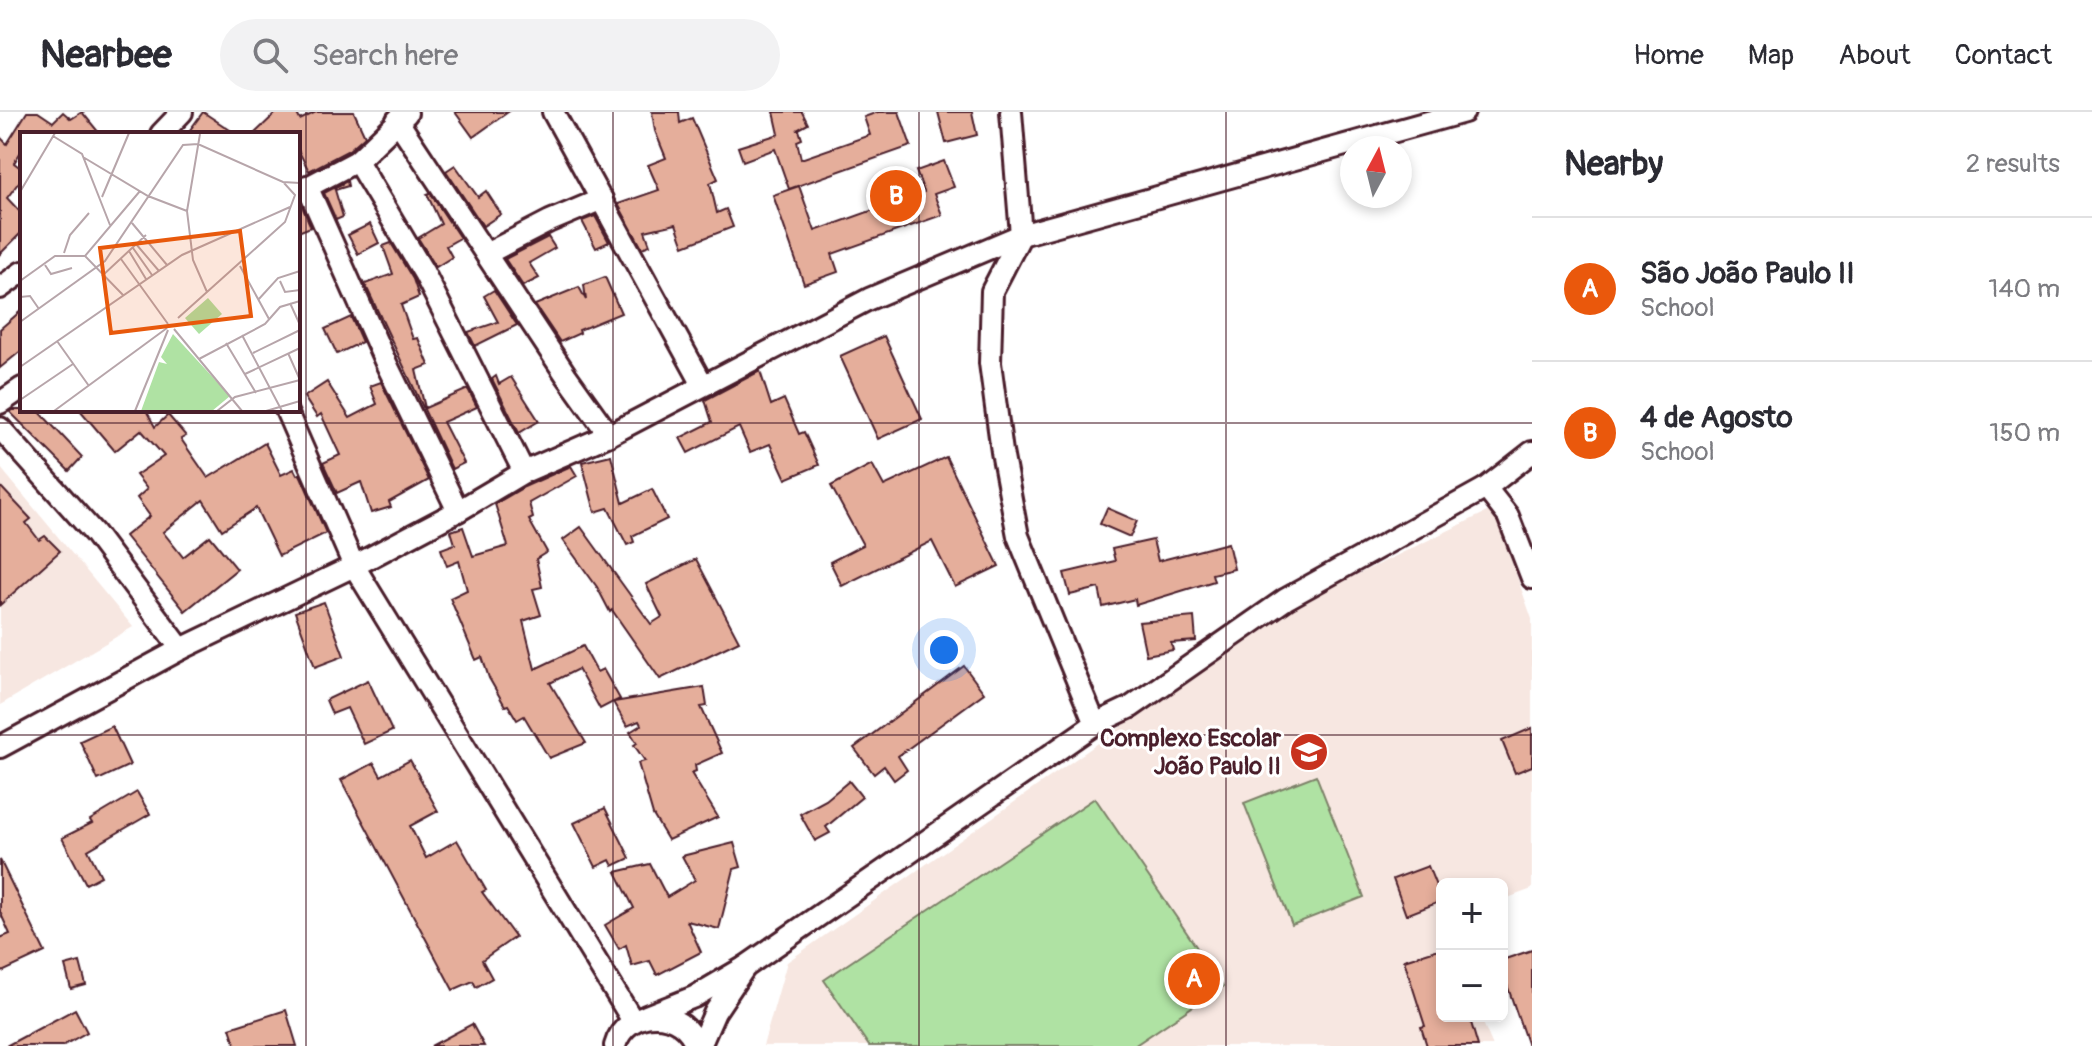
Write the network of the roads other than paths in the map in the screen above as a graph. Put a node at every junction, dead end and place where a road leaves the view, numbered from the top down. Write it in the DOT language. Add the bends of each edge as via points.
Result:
graph roads {
  1 [pos="182,112"];
  2 [pos="553,112"];
  3 [pos="1011,112"];
  4 [pos="1464,112"];
  5 [pos="403,116"];
  6 [pos="163,132"];
  7 [pos="357,161"];
  8 [pos="303,189"];
  9 [pos="602,199"];
  10 [pos="1021,235"];
  11 [pos="486,254"];
  12 [pos="20,273"];
  13 [pos="0,288"];
  14 [pos="703,385"];
  15 [pos="20,389"];
  16 [pos="0,403"];
  17 [pos="287,412"];
  18 [pos="0,428"];
  19 [pos="609,435"];
  20 [pos="1532,452"];
  21 [pos="524,472"];
  22 [pos="1486,488"];
  23 [pos="458,511"];
  24 [pos="354,566"];
  25 [pos="1532,578"];
  26 [pos="181,649"];
  27 [pos="1095,724"];
  28 [pos="0,747"];
  29 [pos="745,967"];
  30 [pos="640,1019"];
  31 [pos="615,1046"];
  32 [pos="698,1046"];
  1 -- 6 [label="street"];
  2 -- 9 [label="street"];
  3 -- 10 [label="street"];
  4 -- 10 [label="street"];
  5 -- 7 [label="street"];
  5 -- 11 [label="street"];
  7 -- 8 [label="street"];
  7 -- 21 [label="street" via="424,273"];
  8 -- 23 [label="street"];
  9 -- 11 [label="street"];
  9 -- 14 [label="street"];
  10 -- 14 [label="street" via="869,299"];
  10 -- 27 [label="street" via="992,291 990,363 1002,452 1018,536"];
  11 -- 19 [label="street"];
  12 -- 13 [label="street"];
  14 -- 19 [label="street"];
  15 -- 16 [label="street"];
  17 -- 24 [label="street"];
  18 -- 26 [label="street" via="94,533"];
  19 -- 21 [label="street"];
  20 -- 22 [label="street"];
  21 -- 23 [label="street"];
  22 -- 25 [label="street" via="1508,516"];
  22 -- 27 [label="street" via="1286,599 1131,707"];
  23 -- 24 [label="street"];
  24 -- 26 [label="street"];
  24 -- 30 [label="street"];
  26 -- 28 [label="street"];
  27 -- 29 [label="street"];
  29 -- 30 [label="street" via="694,997"];
  29 -- 32 [label="street"];
  30 -- 31 [label="street" via="623,1030"];
  30 -- 32 [label="street" via="674,1019"];
}
